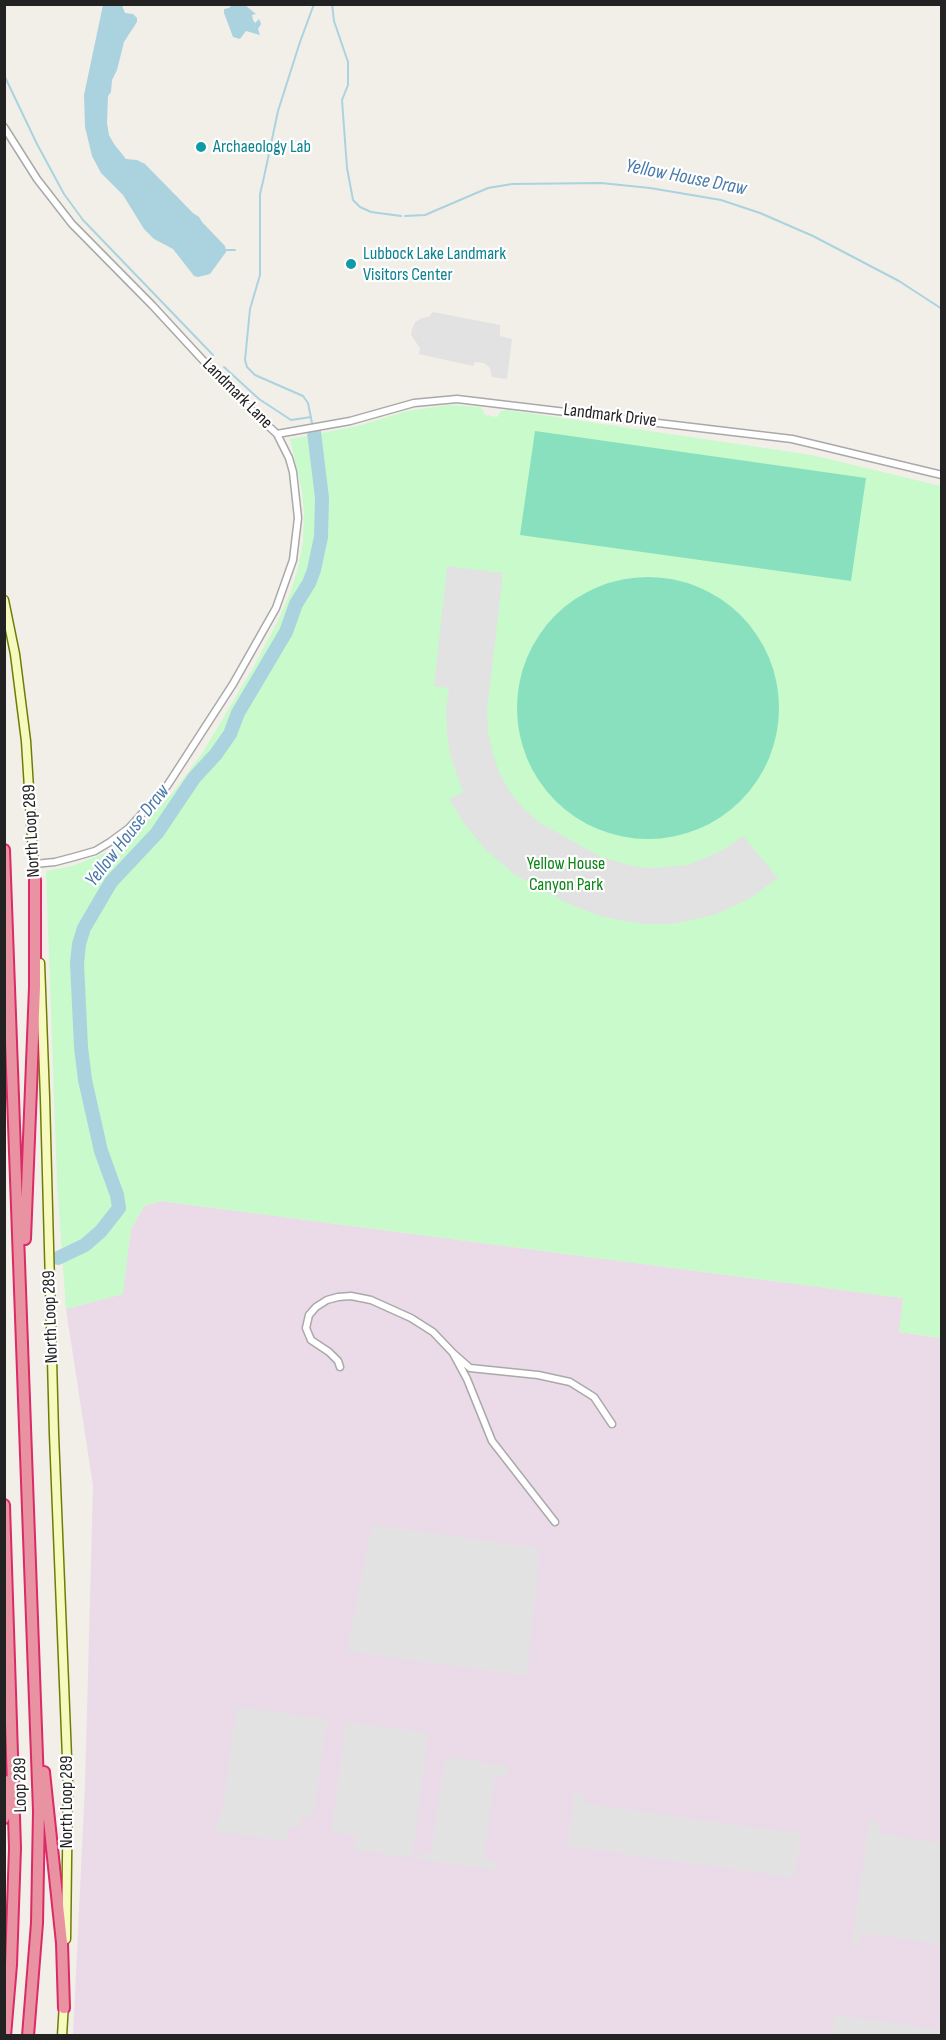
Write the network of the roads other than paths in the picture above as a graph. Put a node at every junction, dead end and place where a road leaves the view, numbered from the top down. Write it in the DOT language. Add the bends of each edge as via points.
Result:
graph roads {
  1 [pos="4,127"];
  2 [pos="277,434"];
  3 [pos="942,475"];
  4 [pos="4,600"];
  5 [pos="4,850"];
  6 [pos="34,864"];
  7 [pos="35,880"];
  8 [pos="21,1284"];
  9 [pos="453,1353"];
  10 [pos="340,1367"];
  11 [pos="612,1424"];
  12 [pos="4,1505"];
  13 [pos="555,1522"];
  14 [pos="4,1592"];
  15 [pos="8,1604"];
  16 [pos="35,1663"];
  17 [pos="12,1727"];
  18 [pos="4,1818"];
  19 [pos="64,2008"];
  20 [pos="5,2036"];
  21 [pos="28,2036"];
  22 [pos="62,2036"];
  1 -- 2 [label="street, Landmark Lane" via="72,224"];
  2 -- 3 [label="street, Landmark Drive" via="350,421 424,401 465,400 792,439"];
  2 -- 6 [label="street, Landmark Lane" via="293,472 298,518 287,581 263,632 180,768 135,822 95,851"];
  4 -- 6 [label="main road, North Loop 289" via="26,741"];
  5 -- 8 [label="highway, Loop 289"];
  6 -- 7 [label="main road, North Loop 289"];
  7 -- 8 [label="highway" via="34,1022"];
  7 -- 19 [label="main road, North Loop 289" via="68,1783"];
  8 -- 16 [label="highway, Loop 289"];
  9 -- 10 [label="street" via="433,1332 411,1318 371,1300 338,1297 316,1307 306,1328 311,1340 329,1352"];
  9 -- 11 [label="street" via="470,1368 570,1382 594,1397"];
  9 -- 13 [label="street" via="492,1441"];
  12 -- 15 [label="highway, Loop 289"];
  14 -- 15 [label="highway"];
  15 -- 17 [label="highway, Loop 289"];
  16 -- 19 [label="highway" via="62,1942"];
  16 -- 21 [label="highway, Loop 289" via="38,1879"];
  17 -- 18 [label="highway"];
  17 -- 20 [label="highway, Loop 289" via="14,1900"];
  19 -- 22 [label="main road, North Loop 289"];
}
